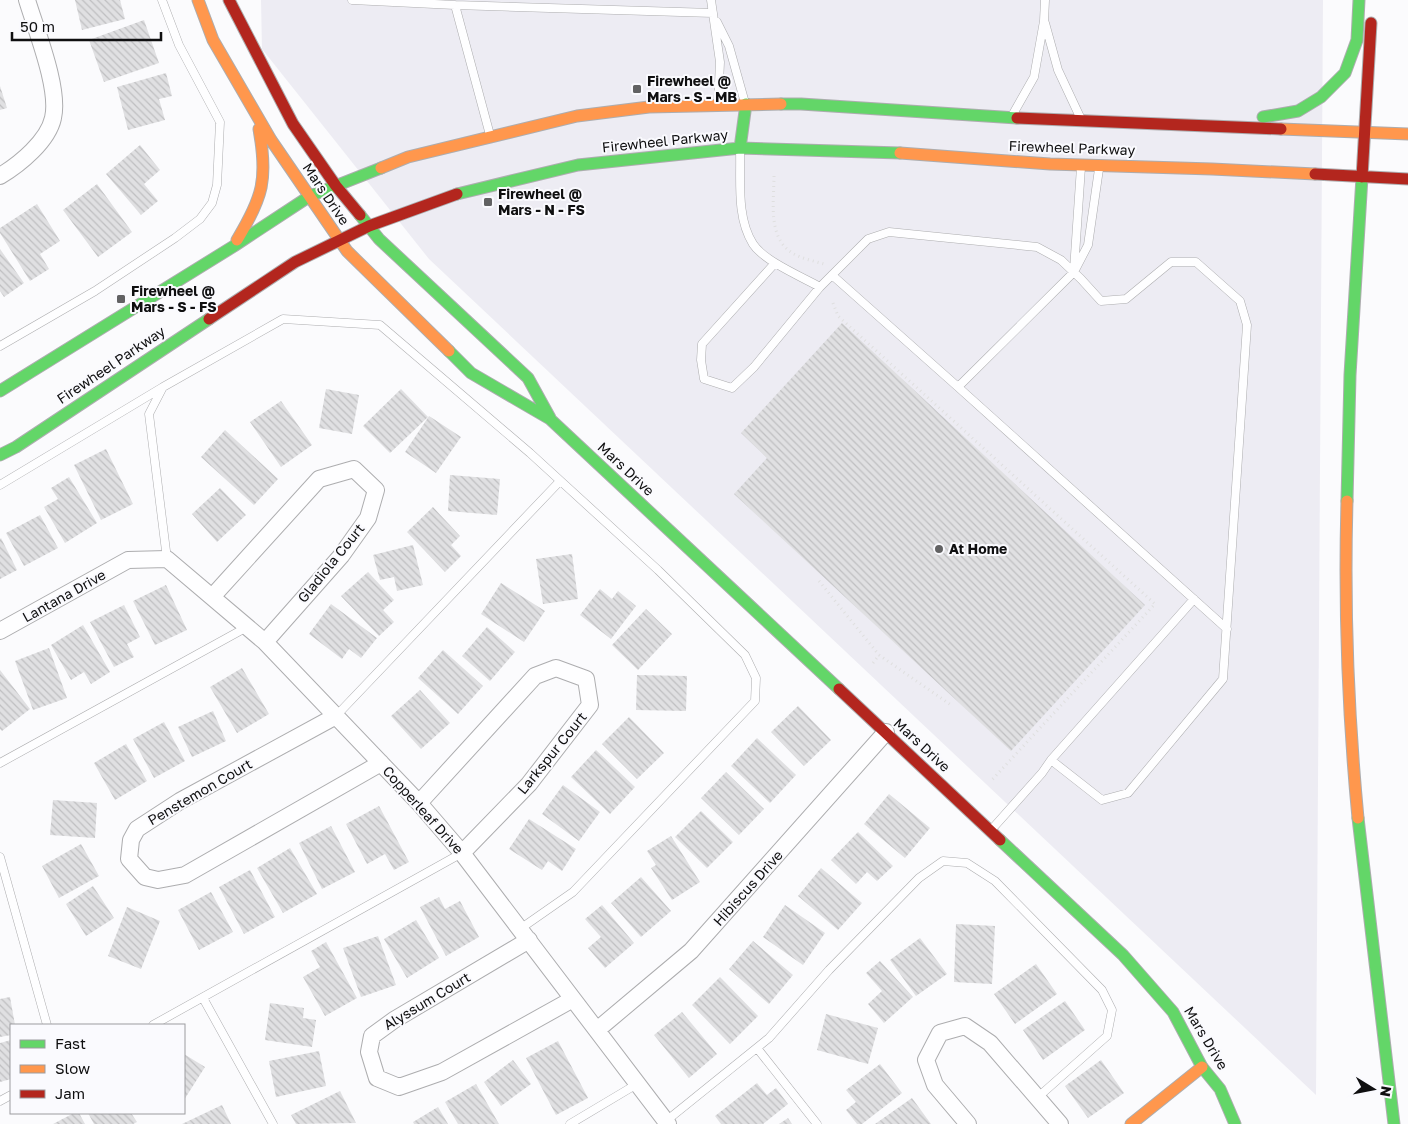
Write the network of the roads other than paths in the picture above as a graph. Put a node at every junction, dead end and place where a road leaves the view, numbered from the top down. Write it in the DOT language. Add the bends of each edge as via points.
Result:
graph roads {
  1 [pos="27,0"];
  2 [pos="162,0"];
  3 [pos="198,0"];
  4 [pos="229,0"];
  5 [pos="352,0"];
  6 [pos="711,0"];
  7 [pos="1045,0"];
  8 [pos="1359,0"];
  9 [pos="455,6"];
  10 [pos="1371,9"];
  11 [pos="713,14"];
  12 [pos="1044,21"];
  13 [pos="746,104"];
  14 [pos="718,105"];
  15 [pos="256,113"];
  16 [pos="1012,117"];
  17 [pos="1082,121"];
  18 [pos="1224,126"];
  19 [pos="1365,131"];
  20 [pos="1408,134"];
  21 [pos="490,137"];
  22 [pos="740,148"];
  23 [pos="1081,164"];
  24 [pos="1100,164"];
  25 [pos="0,176"];
  26 [pos="1362,177"];
  27 [pos="1408,179"];
  28 [pos="336,186"];
  29 [pos="310,196"];
  30 [pos="369,226"];
  31 [pos="339,240"];
  32 [pos="234,246"];
  33 [pos="775,263"];
  34 [pos="1074,272"];
  35 [pos="832,275"];
  36 [pos="820,287"];
  37 [pos="0,346"];
  38 [pos="163,387"];
  39 [pos="958,387"];
  40 [pos="0,391"];
  41 [pos="550,419"];
  42 [pos="0,455"];
  43 [pos="560,481"];
  44 [pos="0,485"];
  45 [pos="167,559"];
  46 [pos="212,597"];
  47 [pos="1194,600"];
  48 [pos="247,627"];
  49 [pos="1227,628"];
  50 [pos="0,631"];
  51 [pos="265,642"];
  52 [pos="336,716"];
  53 [pos="886,732"];
  54 [pos="1051,760"];
  55 [pos="0,762"];
  56 [pos="381,763"];
  57 [pos="419,803"];
  58 [pos="991,831"];
  59 [pos="462,853"];
  60 [pos="0,857"];
  61 [pos="524,935"];
  62 [pos="203,998"];
  63 [pos="573,999"];
  64 [pos="47,1024"];
  65 [pos="155,1024"];
  66 [pos="597,1030"];
  67 [pos="757,1048"];
  68 [pos="1202,1066"];
  69 [pos="637,1084"];
  70 [pos="1037,1098"];
  71 [pos="667,1123"];
  72 [pos="273,1124"];
  73 [pos="570,1124"];
  74 [pos="817,1124"];
  75 [pos="968,1124"];
  76 [pos="1060,1124"];
  77 [pos="1131,1124"];
  78 [pos="1235,1124"];
  79 [pos="1394,1124"];
  1 -- 25 [label="street" via="54,90 53,118 47,133 18,166"];
  2 -- 37 [label="lane" via="179,45 220,122 217,185 212,202 200,218 175,238 95,291"];
  3 -- 15 [label="main road, Mars Drive" via="213,40"];
  4 -- 28 [label="main road, Mars Drive" via="293,124"];
  5 -- 9 [label="lane"];
  6 -- 11 [label="lane"];
  7 -- 12 [label="lane"];
  8 -- 18 [label="main road" via="1357,40 1351,58 1345,72 1321,97 1298,111 1246,118"];
  9 -- 11 [label="lane"];
  9 -- 21 [label="lane"];
  10 -- 19 [label="main road"];
  11 -- 13 [label="lane" via="729,46"];
  11 -- 14 [label="lane" via="720,62"];
  12 -- 16 [label="lane" via="1034,77"];
  12 -- 17 [label="lane" via="1058,70"];
  13 -- 14 [label="main road, Firewheel Parkway"];
  13 -- 16 [label="main road, Firewheel Parkway" via="801,104"];
  13 -- 22 [label="main road"];
  14 -- 21 [label="main road, Firewheel Parkway" via="648,107 577,116"];
  15 -- 29 [label="main road, Mars Drive"];
  15 -- 32 [label="main road" via="265,154 264,187"];
  16 -- 17 [label="main road, Firewheel Parkway"];
  17 -- 18 [label="main road, Firewheel Parkway"];
  18 -- 19 [label="main road, Firewheel Parkway"];
  19 -- 20 [label="main road, Firewheel Parkway"];
  19 -- 26 [label="main road"];
  21 -- 28 [label="main road, Firewheel Parkway" via="408,157"];
  22 -- 23 [label="main road, Firewheel Parkway" via="912,153"];
  22 -- 30 [label="main road, Firewheel Parkway" via="578,165 471,190"];
  22 -- 33 [label="lane" via="744,224 753,245"];
  23 -- 24 [label="main road, Firewheel Parkway"];
  23 -- 34 [label="lane"];
  24 -- 26 [label="main road, Firewheel Parkway"];
  24 -- 34 [label="lane" via="1088,245"];
  26 -- 27 [label="main road, Firewheel Parkway"];
  26 -- 79 [label="main road" via="1350,375 1345,587 1350,742"];
  28 -- 29 [label="main road, Firewheel Parkway"];
  28 -- 30 [label="main road, Mars Drive"];
  29 -- 31 [label="main road, Mars Drive"];
  29 -- 32 [label="main road, Firewheel Parkway"];
  30 -- 31 [label="main road, Firewheel Parkway"];
  30 -- 41 [label="main road, Mars Drive" via="408,267 528,378"];
  31 -- 41 [label="main road, Mars Drive" via="346,251 470,373"];
  31 -- 42 [label="main road, Firewheel Parkway" via="294,262"];
  32 -- 40 [label="main road, Firewheel Parkway"];
  33 -- 36 [label="lane"];
  33 -- 36 [label="lane" via="702,344 704,379 732,388 754,367"];
  34 -- 35 [label="lane" via="1061,260 1037,247 889,232 868,239"];
  34 -- 39 [label="lane"];
  34 -- 49 [label="lane" via="1100,301 1120,300 1126,299 1171,262 1196,262 1240,301 1248,325"];
  35 -- 36 [label="lane"];
  35 -- 39 [label="lane"];
  38 -- 43 [label="lane" via="283,319 380,325"];
  38 -- 44 [label="lane"];
  38 -- 45 [label="lane" via="149,414"];
  39 -- 47 [label="lane"];
  41 -- 53 [label="main road, Mars Drive"];
  43 -- 52 [label="lane"];
  43 -- 61 [label="lane" via="745,655 756,678 755,701 573,892"];
  45 -- 46 [label="street, Copperleaf Drive"];
  45 -- 50 [label="street, Lantana Drive" via="128,560"];
  46 -- 48 [label="street, Copperleaf Drive"];
  46 -- 51 [label="street, Gladiola Court" via="319,479 354,469 376,490 368,518 341,556"];
  47 -- 49 [label="lane"];
  47 -- 54 [label="lane"];
  48 -- 51 [label="street, Copperleaf Drive"];
  48 -- 55 [label="lane"];
  49 -- 54 [label="lane" via="1223,679 1128,793 1102,800"];
  51 -- 52 [label="street, Copperleaf Drive"];
  52 -- 56 [label="street, Copperleaf Drive"];
  52 -- 56 [label="street, Penstemon Court" via="137,828 131,840 130,859 145,877 158,880 185,875"];
  53 -- 58 [label="main road, Mars Drive"];
  53 -- 66 [label="street, Hibiscus Drive" via="691,951"];
  54 -- 58 [label="lane"];
  56 -- 57 [label="street, Copperleaf Drive"];
  57 -- 59 [label="street, Copperleaf Drive"];
  57 -- 59 [label="street, Larkspur Court" via="535,676 556,668 586,679 590,705 529,784"];
  58 -- 68 [label="main road, Mars Drive" via="1123,955 1173,1012"];
  59 -- 61 [label="street, Copperleaf Drive"];
  59 -- 62 [label="lane"];
  60 -- 64 [label="lane"];
  61 -- 63 [label="street, Copperleaf Drive"];
  61 -- 63 [label="street, Alyssum Court" via="372,1036 369,1052 377,1078 399,1087 442,1072"];
  62 -- 65 [label="lane"];
  62 -- 72 [label="lane"];
  63 -- 66 [label="street, Copperleaf Drive"];
  66 -- 69 [label="street, Copperleaf Drive"];
  67 -- 70 [label="lane" via="919,878 943,861 967,864 995,880 1102,990 1112,1010 1107,1036"];
  67 -- 71 [label="lane"];
  67 -- 74 [label="lane"];
  68 -- 77 [label="main road"];
  68 -- 78 [label="main road, Mars Drive" via="1220,1088"];
  69 -- 71 [label="street, Copperleaf Drive"];
  69 -- 73 [label="lane"];
  70 -- 75 [label="street" via="990,1044 965,1026 940,1033 926,1060 935,1085"];
  70 -- 76 [label="street"];
}
